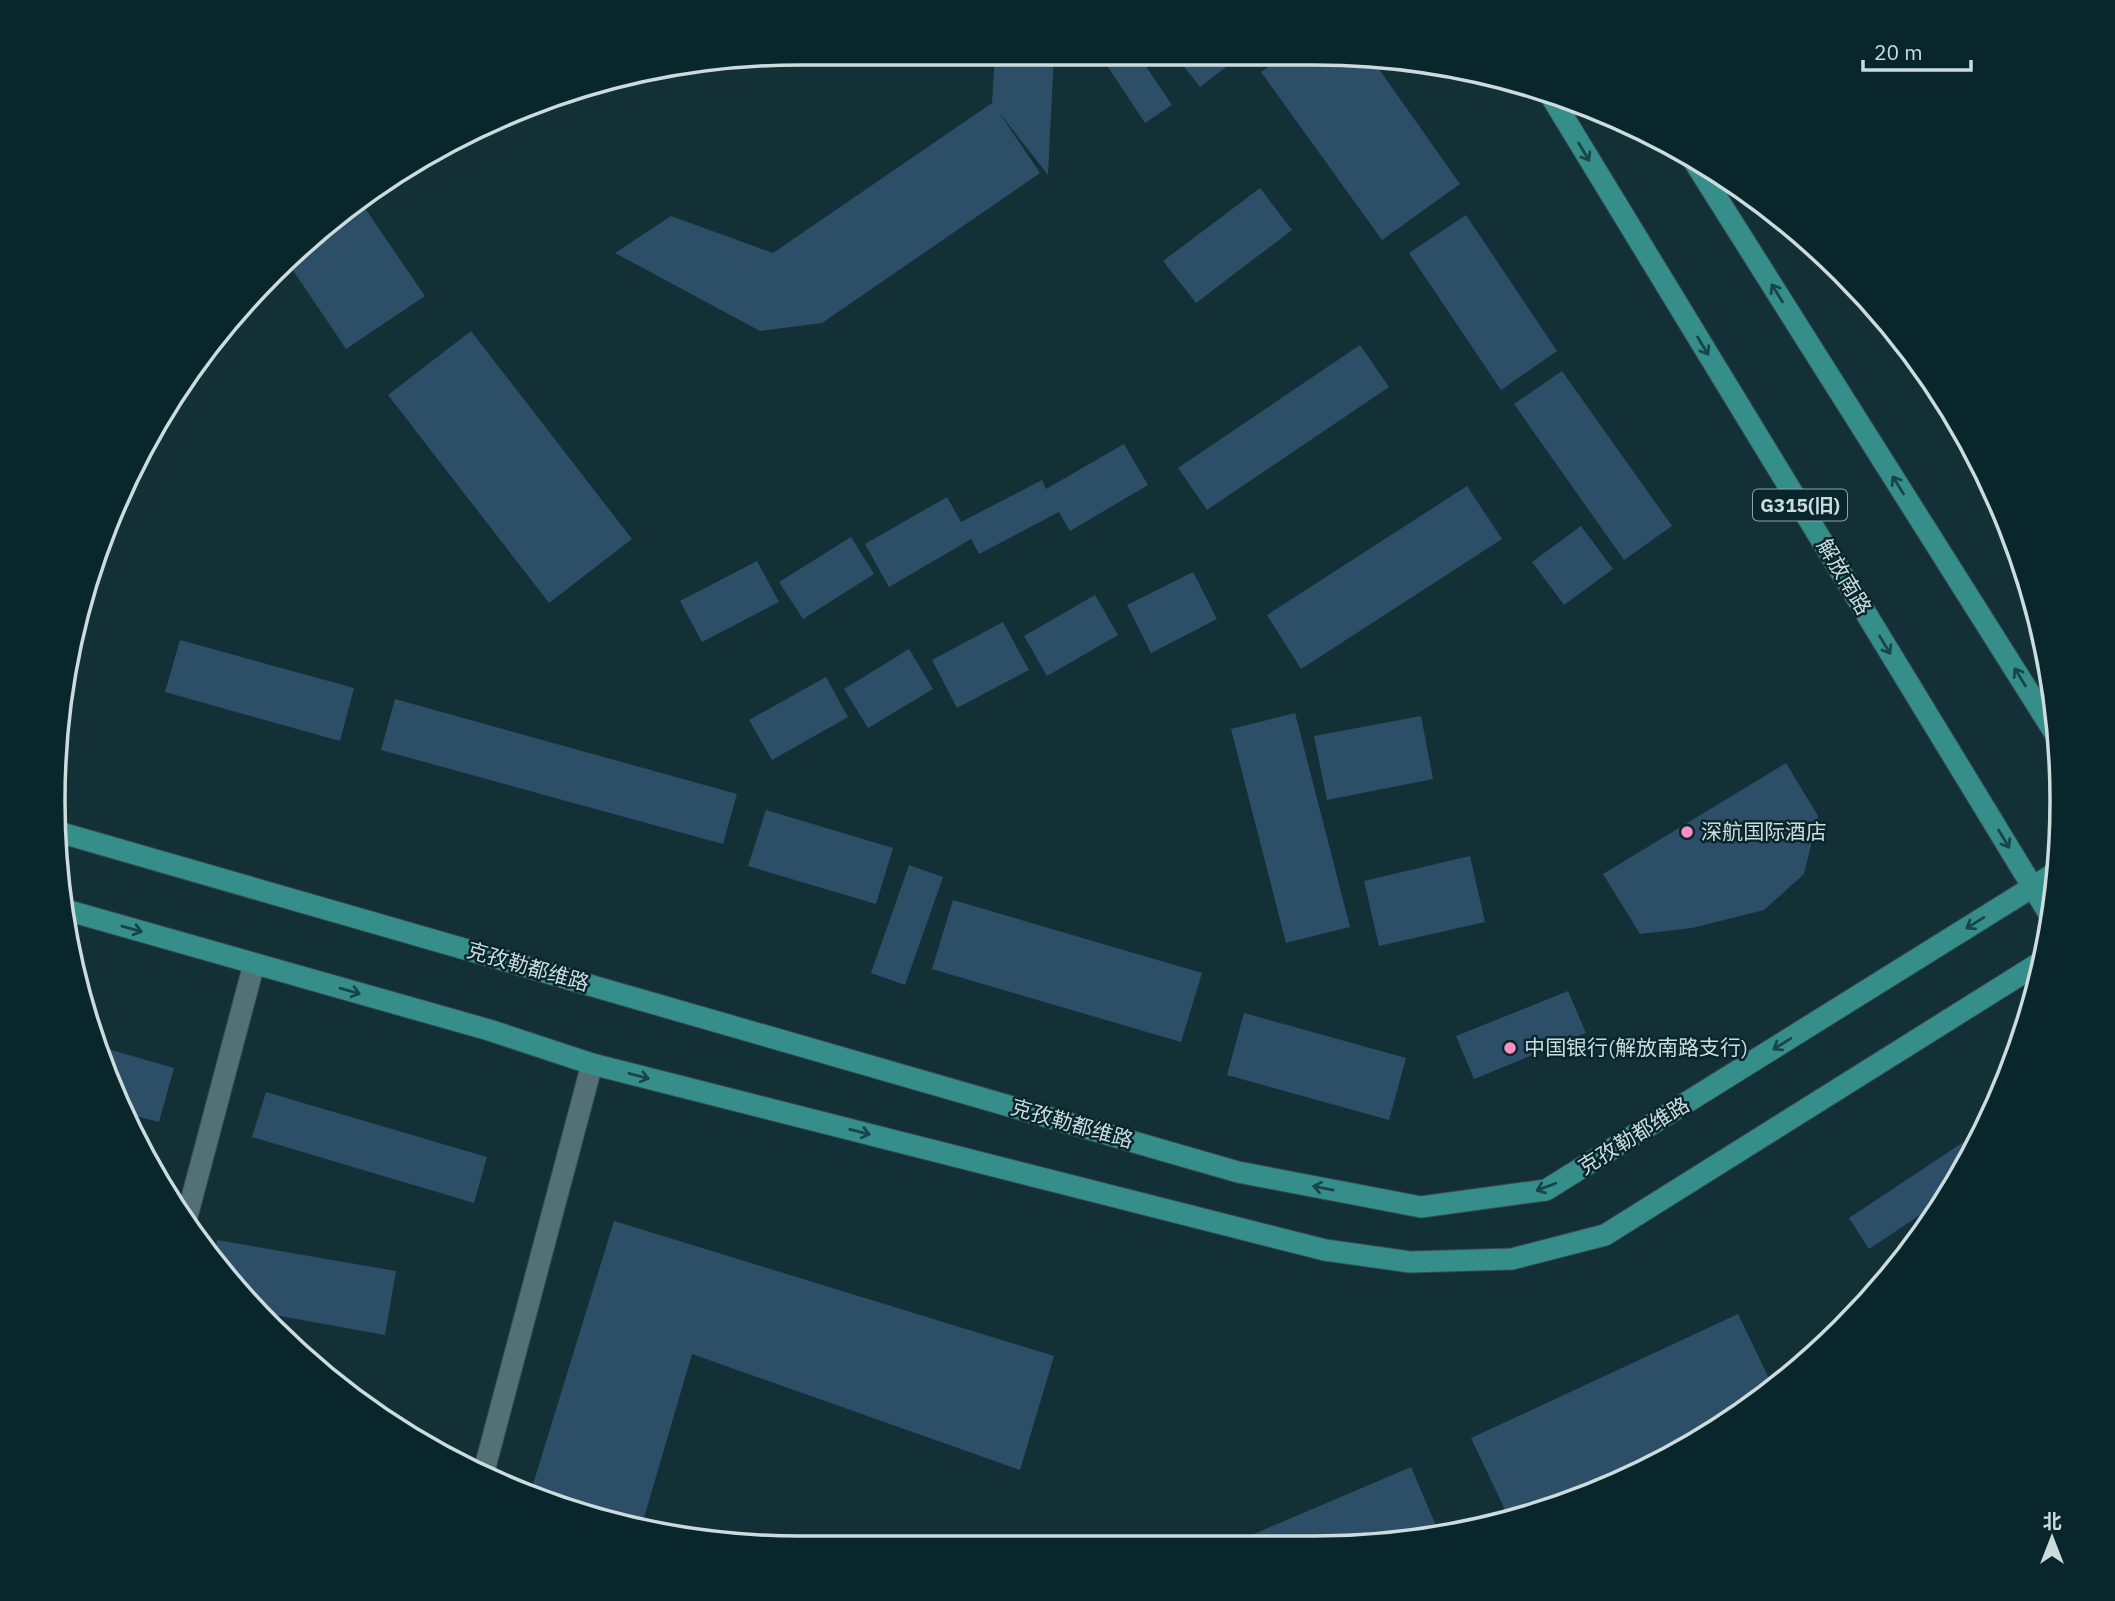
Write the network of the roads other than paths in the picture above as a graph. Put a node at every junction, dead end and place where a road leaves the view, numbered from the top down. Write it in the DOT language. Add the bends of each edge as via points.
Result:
graph roads {
  1 [pos="1557,106"];
  2 [pos="1704,177"];
  3 [pos="2045,718"];
  4 [pos="66,834"];
  5 [pos="2046,879"];
  6 [pos="2033,887"];
  7 [pos="2043,903"];
  8 [pos="74,912"];
  9 [pos="254,964"];
  10 [pos="2030,970"];
  11 [pos="592,1064"];
  12 [pos="189,1209"];
  13 [pos="486,1465"];
  1 -- 6 [label="main road, 解放南路 / G315(旧), one-way"];
  3 -- 2 [label="main road, one-way"];
  6 -- 4 [label="main road, 克孜勒都维路, one-way" via="1546,1190 1421,1207 1238,1172"];
  5 -- 6 [label="main road, 克孜勒都维路"];
  6 -- 7 [label="main road, 解放南路 / G315(旧)"];
  8 -- 9 [label="main road, one-way"];
  9 -- 11 [label="main road, one-way"];
  9 -- 12 [label="street"];
  11 -- 10 [label="main road, one-way" via="1325,1250 1410,1262 1512,1259 1605,1235"];
  11 -- 13 [label="street"];
}
